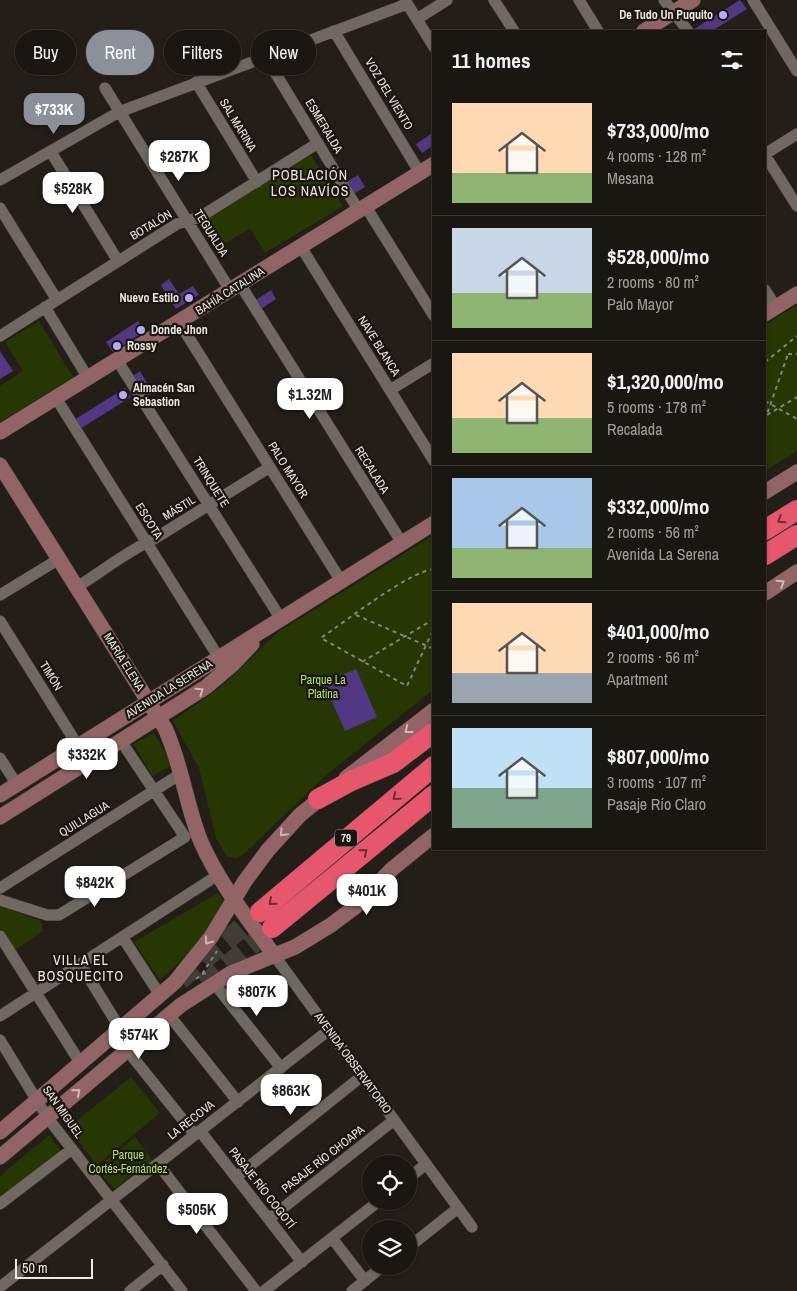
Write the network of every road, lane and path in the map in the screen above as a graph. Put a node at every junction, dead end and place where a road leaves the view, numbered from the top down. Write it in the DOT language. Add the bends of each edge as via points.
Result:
graph roads {
  1 [pos="447,0"];
  2 [pos="494,0"];
  3 [pos="579,0"];
  4 [pos="664,0"];
  5 [pos="693,0"];
  6 [pos="753,0"];
  7 [pos="406,2"];
  8 [pos="674,12"];
  9 [pos="417,19"];
  10 [pos="334,30"];
  11 [pos="513,30"];
  12 [pos="597,30"];
  13 [pos="646,30"];
  14 [pos="687,30"];
  15 [pos="316,37"];
  16 [pos="432,44"];
  17 [pos="251,61"];
  18 [pos="797,71"];
  19 [pos="277,75"];
  20 [pos="196,82"];
  21 [pos="105,88"];
  22 [pos="119,112"];
  23 [pos="797,134"];
  24 [pos="318,143"];
  25 [pos="51,152"];
  26 [pos="766,154"];
  27 [pos="766,157"];
  28 [pos="430,167"];
  29 [pos="0,180"];
  30 [pos="256,182"];
  31 [pos="797,206"];
  32 [pos="0,208"];
  33 [pos="362,209"];
  34 [pos="187,221"];
  35 [pos="301,247"];
  36 [pos="118,261"];
  37 [pos="235,287"];
  38 [pos="766,294"];
  39 [pos="797,294"];
  40 [pos="57,300"];
  41 [pos="45,307"];
  42 [pos="770,310"];
  43 [pos="432,313"];
  44 [pos="179,322"];
  45 [pos="0,336"];
  46 [pos="797,336"];
  47 [pos="784,347"];
  48 [pos="788,354"];
  49 [pos="797,354"];
  50 [pos="117,360"];
  51 [pos="766,361"];
  52 [pos="432,363"];
  53 [pos="88,378"];
  54 [pos="390,390"];
  55 [pos="797,397"];
  56 [pos="56,398"];
  57 [pos="766,402"];
  58 [pos="771,404"];
  59 [pos="778,408"];
  60 [pos="766,416"];
  61 [pos="797,419"];
  62 [pos="0,432"];
  63 [pos="432,458"];
  64 [pos="0,464"];
  65 [pos="270,467"];
  66 [pos="797,472"];
  67 [pos="766,491"];
  68 [pos="209,505"];
  69 [pos="797,510"];
  70 [pos="432,524"];
  71 [pos="766,529"];
  72 [pos="797,535"];
  73 [pos="147,542"];
  74 [pos="402,543"];
  75 [pos="766,554"];
  76 [pos="59,559"];
  77 [pos="432,569"];
  78 [pos="797,572"];
  79 [pos="341,581"];
  80 [pos="77,587"];
  81 [pos="766,592"];
  82 [pos="0,596"];
  83 [pos="356,615"];
  84 [pos="281,619"];
  85 [pos="432,619"];
  86 [pos="0,621"];
  87 [pos="262,631"];
  88 [pos="432,632"];
  89 [pos="404,636"];
  90 [pos="425,646"];
  91 [pos="432,648"];
  92 [pos="219,658"];
  93 [pos="362,662"];
  94 [pos="149,702"];
  95 [pos="432,712"];
  96 [pos="159,718"];
  97 [pos="432,734"];
  98 [pos="121,741"];
  99 [pos="78,746"];
  100 [pos="0,758"];
  101 [pos="432,768"];
  102 [pos="182,773"];
  103 [pos="16,785"];
  104 [pos="155,791"];
  105 [pos="0,795"];
  106 [pos="432,797"];
  107 [pos="318,800"];
  108 [pos="0,817"];
  109 [pos="432,837"];
  110 [pos="218,875"];
  111 [pos="0,888"];
  112 [pos="0,900"];
  113 [pos="234,900"];
  114 [pos="260,912"];
  115 [pos="272,928"];
  116 [pos="0,936"];
  117 [pos="123,938"];
  118 [pos="274,955"];
  119 [pos="80,965"];
  120 [pos="214,982"];
  121 [pos="36,993"];
  122 [pos="160,995"];
  123 [pos="169,1015"];
  124 [pos="0,1016"];
  125 [pos="121,1030"];
  126 [pos="329,1030"];
  127 [pos="0,1040"];
  128 [pos="127,1050"];
  129 [pos="81,1064"];
  130 [pos="281,1068"];
  131 [pos="362,1076"];
  132 [pos="36,1098"];
  133 [pos="238,1102"];
  134 [pos="47,1117"];
  135 [pos="394,1120"];
  136 [pos="0,1122"];
  137 [pos="0,1132"];
  138 [pos="198,1133"];
  139 [pos="72,1148"];
  140 [pos="0,1157"];
  141 [pos="158,1164"];
  142 [pos="426,1164"];
  143 [pos="417,1171"];
  144 [pos="236,1176"];
  145 [pos="112,1200"];
  146 [pos="0,1204"];
  147 [pos="458,1208"];
  148 [pos="368,1210"];
  149 [pos="269,1219"];
  150 [pos="472,1227"];
  151 [pos="332,1238"];
  152 [pos="417,1240"];
  153 [pos="302,1262"];
  154 [pos="163,1265"];
  155 [pos="373,1275"];
  156 [pos="365,1281"];
  157 [pos="0,1289"];
  158 [pos="130,1291"];
  159 [pos="182,1291"];
  160 [pos="256,1291"];
  161 [pos="264,1291"];
  162 [pos="352,1291"];
  1 -- 9 [label="street"];
  2 -- 11 [label="street"];
  3 -- 12 [label="street"];
  4 -- 8 [label="street"];
  5 -- 8 [label="street"];
  6 -- 18 [label="street"];
  7 -- 9 [label="street"];
  7 -- 10 [label="street"];
  8 -- 13 [label="street"];
  8 -- 14 [label="street"];
  9 -- 16 [label="street"];
  10 -- 15 [label="street"];
  10 -- 28 [label="street, VOZ DEL VIENTO"];
  17 -- 20 [label="street"];
  19 -- 24 [label="street, ESMERALDA"];
  20 -- 22 [label="street"];
  20 -- 30 [label="street, SAL MARINA"];
  21 -- 22 [label="street, TEGUALDA"];
  22 -- 25 [label="street"];
  22 -- 34 [label="street, TEGUALDA"];
  23 -- 26 [label="street"];
  24 -- 30 [label="street, BOTALÓN"];
  24 -- 33 [label="street, ESMERALDA"];
  25 -- 29 [label="street"];
  25 -- 36 [label="street"];
  27 -- 31 [label="street"];
  28 -- 33 [label="street, BAHÍA CATALINA"];
  30 -- 34 [label="street, BOTALÓN" via="200,217"];
  32 -- 40 [label="street"];
  33 -- 35 [label="street, BAHÍA CATALINA"];
  33 -- 43 [label="street, ESMERALDA"];
  34 -- 36 [label="street, BOTALÓN"];
  34 -- 37 [label="street, TEGUALDA"];
  35 -- 37 [label="street, BAHÍA CATALINA"];
  35 -- 54 [label="street, NAVE BLANCA"];
  36 -- 40 [label="street, BOTALÓN"];
  37 -- 44 [label="street, BAHÍA CATALINA"];
  37 -- 74 [label="street, RECALADA"];
  38 -- 42 [label="street"];
  39 -- 42 [label="street"];
  40 -- 41 [label="street, BOTALÓN"];
  41 -- 45 [label="street, BOTALÓN"];
  41 -- 53 [label="street"];
  44 -- 50 [label="street, BAHÍA CATALINA"];
  44 -- 65 [label="street, PALO MAYOR"];
  46 -- 47 [label="path"];
  47 -- 48 [label="path"];
  47 -- 51 [label="path"];
  48 -- 49 [label="path"];
  48 -- 58 [label="path"];
  50 -- 53 [label="street, BAHÍA CATALINA"];
  50 -- 68 [label="street, TRINQUETE"];
  52 -- 54 [label="street"];
  53 -- 56 [label="street, BAHÍA CATALINA"];
  54 -- 63 [label="street, NAVE BLANCA"];
  55 -- 59 [label="path"];
  56 -- 62 [label="street, BAHÍA CATALINA"];
  56 -- 73 [label="street, ESCOTA"];
  57 -- 58 [label="path"];
  58 -- 59 [label="path"];
  58 -- 60 [label="path"];
  59 -- 60 [label="path"];
  59 -- 61 [label="path"];
  64 -- 76 [label="street, MARÍA ELENA"];
  65 -- 68 [label="street, MÁSTIL"];
  65 -- 79 [label="street, PALO MAYOR"];
  66 -- 67 [label="street"];
  68 -- 73 [label="street, MÁSTIL"];
  68 -- 84 [label="street, TRINQUETE"];
  69 -- 71 [label="highway, one-way"];
  70 -- 74 [label="street, AVENIDA LA SERENA"];
  72 -- 75 [label="highway"];
  73 -- 80 [label="street, MÁSTIL"];
  73 -- 92 [label="street, ESCOTA"];
  74 -- 79 [label="street, AVENIDA LA SERENA"];
  76 -- 80 [label="street, MARÍA ELENA"];
  76 -- 82 [label="street"];
  77 -- 83 [label="path" via="401,584"];
  81 -- 78 [label="street, one-way"];
  79 -- 84 [label="street, AVENIDA LA SERENA"];
  80 -- 94 [label="street, MARÍA ELENA"];
  83 -- 89 [label="path"];
  83 -- 93 [label="path" via="321,638"];
  84 -- 87 [label="street, AVENIDA LA SERENA"];
  85 -- 89 [label="path"];
  86 -- 99 [label="street, TIMÓN"];
  87 -- 92 [label="street, AVENIDA LA SERENA"];
  96 -- 87 [label="street, AVENIDA LA SERENA, one-way" via="223,673"];
  88 -- 90 [label="path"];
  89 -- 90 [label="path"];
  89 -- 93 [label="path"];
  90 -- 91 [label="path"];
  90 -- 93 [label="path" via="407,686"];
  92 -- 94 [label="street, AVENIDA LA SERENA"];
  94 -- 96 [label="street, MARÍA ELENA"];
  94 -- 99 [label="street, AVENIDA LA SERENA"];
  95 -- 107 [label="street, one-way"];
  96 -- 98 [label="street, AVENIDA LA SERENA"];
  96 -- 102 [label="street, MARÍA ELENA"];
  97 -- 107 [label="highway" via="393,763"];
  98 -- 104 [label="street"];
  98 -- 108 [label="street, AVENIDA LA SERENA"];
  99 -- 103 [label="street, AVENIDA LA SERENA"];
  100 -- 103 [label="street"];
  101 -- 114 [label="highway, 79, one-way"];
  102 -- 104 [label="street, QUILLAGUA"];
  102 -- 110 [label="street, MARÍA ELENA" via="200,840"];
  103 -- 105 [label="street, AVENIDA LA SERENA"];
  104 -- 111 [label="street, QUILLAGUA"];
  104 -- 112 [label="street" via="185,837 59,915 47,915"];
  115 -- 106 [label="highway, 79, one-way"];
  107 -- 113 [label="street, one-way" via="268,850"];
  109 -- 118 [label="street" via="392,869 345,916 306,941"];
  110 -- 113 [label="street, MARÍA ELENA"];
  110 -- 117 [label="street"];
  113 -- 118 [label="street, AVENIDA OBSERVATORIO"];
  113 -- 122 [label="street, one-way" via="197,956"];
  116 -- 121 [label="street"];
  117 -- 119 [label="street"];
  117 -- 122 [label="street"];
  118 -- 120 [label="street"];
  118 -- 126 [label="street, AVENIDA OBSERVATORIO"];
  119 -- 121 [label="street"];
  119 -- 125 [label="street"];
  120 -- 123 [label="street"];
  120 -- 130 [label="street"];
  121 -- 124 [label="street"];
  121 -- 129 [label="street"];
  122 -- 125 [label="street"];
  123 -- 128 [label="street"];
  123 -- 133 [label="street"];
  125 -- 129 [label="street"];
  126 -- 130 [label="street, LA RECOVA"];
  126 -- 131 [label="street, AVENIDA OBSERVATORIO"];
  127 -- 132 [label="street, SAN MIGUEL"];
  134 -- 128 [label="street, one-way"];
  128 -- 138 [label="street, PASAJE RÍO COGOTÍ"];
  129 -- 132 [label="street"];
  130 -- 133 [label="street, LA RECOVA"];
  131 -- 135 [label="street, AVENIDA OBSERVATORIO"];
  131 -- 144 [label="street"];
  132 -- 134 [label="street, SAN MIGUEL"];
  132 -- 136 [label="street"];
  132 -- 137 [label="street"];
  133 -- 138 [label="street, LA RECOVA"];
  134 -- 139 [label="street, SAN MIGUEL"];
  134 -- 140 [label="street"];
  135 -- 142 [label="street, AVENIDA OBSERVATORIO"];
  135 -- 149 [label="street, PASAJE RÍO CHOAPA"];
  138 -- 141 [label="street, LA RECOVA"];
  138 -- 144 [label="street, PASAJE RÍO COGOTÍ"];
  139 -- 145 [label="street, SAN MIGUEL"];
  139 -- 146 [label="street"];
  141 -- 145 [label="street, LA RECOVA"];
  141 -- 160 [label="street"];
  142 -- 143 [label="street"];
  142 -- 147 [label="street, AVENIDA OBSERVATORIO"];
  144 -- 149 [label="street, PASAJE RÍO COGOTÍ"];
  145 -- 154 [label="street, SAN MIGUEL"];
  145 -- 157 [label="street, LA RECOVA"];
  147 -- 150 [label="street, AVENIDA OBSERVATORIO"];
  147 -- 152 [label="street"];
  148 -- 151 [label="street"];
  149 -- 153 [label="street, PASAJE RÍO COGOTÍ"];
  151 -- 153 [label="street"];
  151 -- 156 [label="street"];
  153 -- 161 [label="street"];
  154 -- 158 [label="street"];
  154 -- 159 [label="street, SAN MIGUEL"];
  155 -- 156 [label="street"];
  156 -- 162 [label="street"];
}
